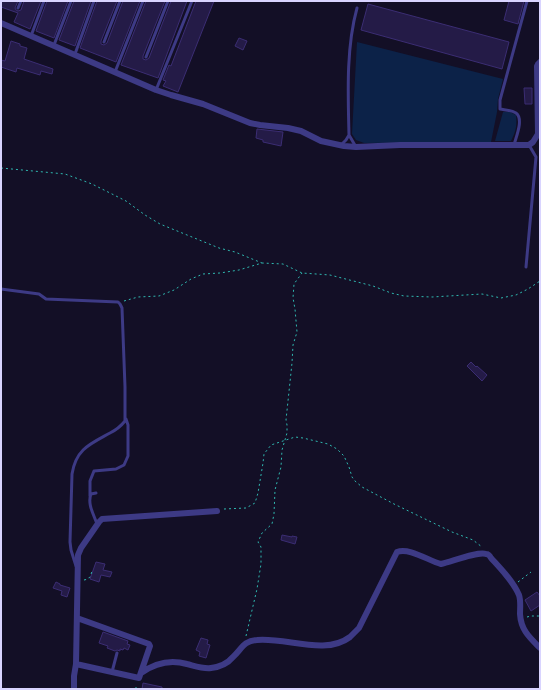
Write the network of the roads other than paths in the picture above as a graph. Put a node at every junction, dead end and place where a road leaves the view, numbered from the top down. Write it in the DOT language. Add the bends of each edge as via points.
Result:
graph roads {
  1 [pos="20,1"];
  2 [pos="44,1"];
  3 [pos="71,1"];
  4 [pos="94,1"];
  5 [pos="120,1"];
  6 [pos="143,1"];
  7 [pos="168,1"];
  8 [pos="192,1"];
  9 [pos="527,1"];
  10 [pos="18,8"];
  11 [pos="356,8"];
  12 [pos="1,23"];
  13 [pos="31,36"];
  14 [pos="104,42"];
  15 [pos="54,46"];
  16 [pos="74,54"];
  17 [pos="146,57"];
  18 [pos="540,62"];
  19 [pos="115,72"];
  20 [pos="156,90"];
  21 [pos="349,135"];
  22 [pos="340,145"];
  23 [pos="514,145"];
  24 [pos="529,145"];
  25 [pos="356,147"];
  26 [pos="526,267"];
  27 [pos="1,289"];
  28 [pos="125,418"];
  29 [pos="96,493"];
  30 [pos="90,496"];
  31 [pos="217,511"];
  32 [pos="97,524"];
  33 [pos="78,569"];
  34 [pos="77,618"];
  35 [pos="540,648"];
  36 [pos="118,653"];
  37 [pos="76,664"];
  38 [pos="112,672"];
  39 [pos="141,673"];
  40 [pos="74,689"];
  1 -- 10 [label="lane"];
  2 -- 13 [label="lane"];
  3 -- 15 [label="lane"];
  4 -- 16 [label="lane"];
  5 -- 14 [label="lane"];
  6 -- 19 [label="lane"];
  7 -- 17 [label="lane"];
  8 -- 20 [label="lane"];
  9 -- 23 [label="lane" via="500,100 500,109 511,111 520,120"];
  11 -- 21 [label="lane" via="350,46"];
  12 -- 13 [label="street"];
  13 -- 15 [label="street"];
  15 -- 16 [label="street"];
  16 -- 19 [label="street"];
  18 -- 24 [label="street" via="537,66 538,134"];
  19 -- 20 [label="street"];
  20 -- 22 [label="street" via="260,125 301,131 321,141"];
  21 -- 22 [label="lane"];
  21 -- 25 [label="lane"];
  22 -- 25 [label="street"];
  23 -- 24 [label="street"];
  23 -- 25 [label="street"];
  24 -- 26 [label="lane" via="536,156"];
  27 -- 28 [label="lane" via="39,294 46,299 120,304"];
  28 -- 30 [label="lane" via="128,426 128,456 124,465 116,469 94,471 90,481"];
  28 -- 33 [label="lane" via="119,427 82,450 74,464 70,542"];
  29 -- 30 [label="lane"];
  30 -- 32 [label="lane"];
  31 -- 32 [label="street" via="102,519"];
  32 -- 33 [label="street" via="79,552"];
  33 -- 34 [label="street"];
  34 -- 37 [label="street"];
  34 -- 39 [label="street" via="149,644 150,648"];
  35 -- 39 [label="street" via="523,628 520,597 487,554 441,564 399,550 359,628 340,642 313,646 277,640 250,641 244,644 233,658 218,666 204,668 171,661"];
  36 -- 38 [label="lane"];
  37 -- 38 [label="street"];
  37 -- 40 [label="street"];
  38 -- 39 [label="street" via="138,678"];
}
